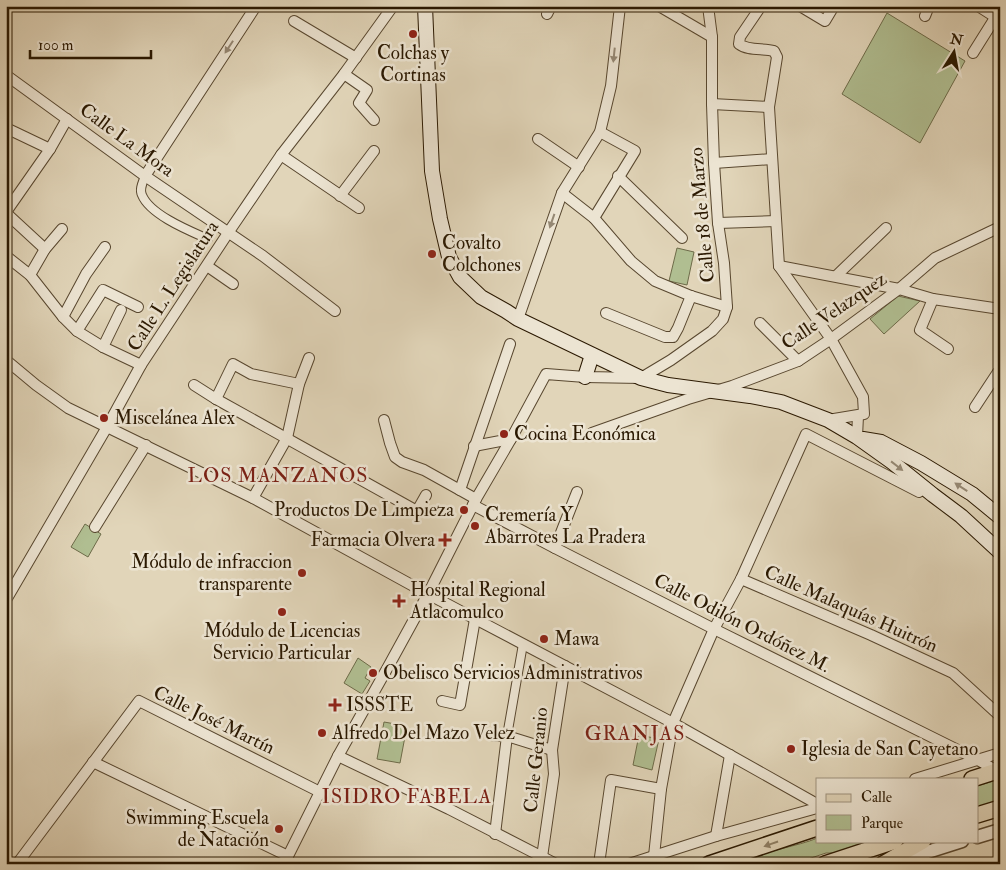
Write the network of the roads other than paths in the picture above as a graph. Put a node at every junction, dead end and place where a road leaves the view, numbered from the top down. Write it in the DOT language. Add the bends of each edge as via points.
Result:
graph roads {
  1 [pos="256,6"];
  2 [pos="393,6"];
  3 [pos="425,6"];
  4 [pos="620,6"];
  5 [pos="659,6"];
  6 [pos="708,6"];
  7 [pos="761,6"];
  8 [pos="800,6"];
  9 [pos="834,6"];
  10 [pos="978,6"];
  11 [pos="998,16"];
  12 [pos="294,21"];
  13 [pos="712,37"];
  14 [pos="973,53"];
  15 [pos="356,58"];
  16 [pos="344,74"];
  17 [pos="6,75"];
  18 [pos="712,104"];
  19 [pos="769,107"];
  20 [pos="67,119"];
  21 [pos="374,120"];
  22 [pos="6,128"];
  23 [pos="600,132"];
  24 [pos="538,139"];
  25 [pos="50,149"];
  26 [pos="374,151"];
  27 [pos="281,155"];
  28 [pos="772,159"];
  29 [pos="714,163"];
  30 [pos="579,167"];
  31 [pos="144,176"];
  32 [pos="618,176"];
  33 [pos="562,194"];
  34 [pos="340,196"];
  35 [pos="359,208"];
  36 [pos="6,213"];
  37 [pos="594,218"];
  38 [pos="776,221"];
  39 [pos="718,223"];
  40 [pos="1000,226"];
  41 [pos="886,228"];
  42 [pos="62,229"];
  43 [pos="228,233"];
  44 [pos="682,238"];
  45 [pos="208,239"];
  46 [pos="105,248"];
  47 [pos="45,249"];
  48 [pos="6,256"];
  49 [pos="207,266"];
  50 [pos="779,266"];
  51 [pos="30,275"];
  52 [pos="836,276"];
  53 [pos="233,284"];
  54 [pos="899,289"];
  55 [pos="691,296"];
  56 [pos="933,299"];
  57 [pos="138,307"];
  58 [pos="727,307"];
  59 [pos="1000,309"];
  60 [pos="121,310"];
  61 [pos="335,311"];
  62 [pos="606,313"];
  63 [pos="63,316"];
  64 [pos="518,319"];
  65 [pos="760,323"];
  66 [pos="77,331"];
  67 [pos="831,338"];
  68 [pos="510,344"];
  69 [pos="103,347"];
  70 [pos="948,350"];
  71 [pos="592,355"];
  72 [pos="309,358"];
  73 [pos="6,360"];
  74 [pos="798,360"];
  75 [pos="141,365"];
  76 [pos="1000,373"];
  77 [pos="585,377"];
  78 [pos="641,378"];
  79 [pos="299,384"];
  80 [pos="194,385"];
  81 [pos="712,391"];
  82 [pos="216,399"];
  83 [pos="975,407"];
  84 [pos="858,416"];
  85 [pos="384,420"];
  86 [pos="828,420"];
  87 [pos="107,427"];
  88 [pos="592,433"];
  89 [pos="857,437"];
  90 [pos="287,438"];
  91 [pos="511,439"];
  92 [pos="146,445"];
  93 [pos="474,446"];
  94 [pos="936,472"];
  95 [pos="922,486"];
  96 [pos="460,490"];
  97 [pos="577,492"];
  98 [pos="426,494"];
  99 [pos="254,498"];
  100 [pos="474,502"];
  101 [pos="1000,517"];
  102 [pos="95,527"];
  103 [pos="555,548"];
  104 [pos="1000,552"];
  105 [pos="741,579"];
  106 [pos="428,594"];
  107 [pos="6,600"];
  108 [pos="475,619"];
  109 [pos="714,629"];
  110 [pos="523,644"];
  111 [pos="565,666"];
  112 [pos="442,701"];
  113 [pos="1000,716"];
  114 [pos="673,723"];
  115 [pos="490,735"];
  116 [pos="507,736"];
  117 [pos="552,750"];
  118 [pos="1000,753"];
  119 [pos="730,755"];
  120 [pos="338,756"];
  121 [pos="978,760"];
  122 [pos="93,762"];
  123 [pos="998,770"];
  124 [pos="918,778"];
  125 [pos="975,778"];
  126 [pos="661,789"];
  127 [pos="320,792"];
  128 [pos="816,803"];
  129 [pos="816,808"];
  130 [pos="1000,808"];
  131 [pos="978,815"];
  132 [pos="816,828"];
  133 [pos="1000,830"];
  134 [pos="495,834"];
  135 [pos="716,836"];
  136 [pos="978,837"];
  137 [pos="892,842"];
  138 [pos="921,842"];
  139 [pos="959,842"];
  140 [pos="654,856"];
  141 [pos="542,857"];
  142 [pos="286,860"];
  143 [pos="726,861"];
  144 [pos="17,864"];
  145 [pos="556,864"];
  146 [pos="599,864"];
  147 [pos="629,864"];
  148 [pos="709,864"];
  149 [pos="824,864"];
  150 [pos="883,864"];
  151 [pos="890,864"];
  1 -- 31 [label="street, one-way"];
  2 -- 15 [label="street, Calle L. Legislatura"];
  3 -- 64 [label="main road" via="432,172 449,258 460,277 482,297"];
  4 -- 23 [label="street, one-way" via="611,86"];
  5 -- 13 [label="street"];
  6 -- 13 [label="street, Calle 18 de Marzo"];
  7 -- 19 [label="street" via="740,37 739,44 774,51 777,57"];
  8 -- 9 [label="street" via="825,21"];
  10 -- 11 [label="street"];
  11 -- 14 [label="street"];
  12 -- 15 [label="street"];
  13 -- 18 [label="street, Calle 18 de Marzo"];
  15 -- 16 [label="street, Calle L. Legislatura"];
  16 -- 21 [label="street" via="366,90 359,103"];
  16 -- 27 [label="street, Calle L. Legislatura"];
  17 -- 20 [label="street, Calle La Mora"];
  18 -- 19 [label="street"];
  18 -- 29 [label="street, Calle 18 de Marzo"];
  19 -- 28 [label="street"];
  20 -- 25 [label="street"];
  20 -- 31 [label="street, Calle La Mora"];
  22 -- 25 [label="street"];
  23 -- 30 [label="street"];
  23 -- 32 [label="street" via="635,151"];
  24 -- 30 [label="street"];
  25 -- 36 [label="street"];
  26 -- 34 [label="street"];
  27 -- 34 [label="street"];
  27 -- 43 [label="street, Calle L. Legislatura"];
  28 -- 29 [label="street"];
  28 -- 38 [label="street"];
  29 -- 39 [label="street, Calle 18 de Marzo"];
  30 -- 33 [label="street"];
  31 -- 43 [label="street, Calle La Mora"];
  31 -- 45 [label="street" via="142,195 149,205 173,223"];
  32 -- 37 [label="street"];
  32 -- 44 [label="street"];
  33 -- 37 [label="street"];
  33 -- 64 [label="street, one-way"];
  34 -- 35 [label="street"];
  36 -- 47 [label="street"];
  37 -- 55 [label="street" via="631,261 655,281"];
  38 -- 39 [label="street"];
  38 -- 50 [label="street"];
  39 -- 58 [label="street, Calle 18 de Marzo"];
  40 -- 54 [label="street, Calle Velazquez" via="936,258"];
  41 -- 52 [label="street"];
  42 -- 47 [label="street"];
  43 -- 49 [label="street, Calle L. Legislatura"];
  43 -- 61 [label="street, Calle La Mora"];
  46 -- 63 [label="street" via="86,274"];
  47 -- 51 [label="street"];
  48 -- 51 [label="street"];
  49 -- 53 [label="street"];
  49 -- 75 [label="street, Calle L. Legislatura"];
  50 -- 52 [label="street"];
  50 -- 67 [label="street"];
  51 -- 63 [label="street"];
  52 -- 54 [label="street"];
  54 -- 56 [label="street"];
  54 -- 67 [label="street, Calle Velazquez"];
  55 -- 58 [label="street"];
  55 -- 62 [label="street" via="673,337 665,337"];
  56 -- 59 [label="street"];
  56 -- 70 [label="street" via="920,330"];
  57 -- 66 [label="street" via="103,290"];
  58 -- 78 [label="street, Calle 18 de Marzo" via="723,319 712,330"];
  60 -- 69 [label="street"];
  63 -- 66 [label="street"];
  64 -- 71 [label="main road"];
  65 -- 74 [label="street"];
  66 -- 69 [label="street"];
  67 -- 74 [label="street, Calle Velazquez"];
  67 -- 84 [label="street" via="863,397 864,414"];
  68 -- 93 [label="street"];
  69 -- 75 [label="street"];
  71 -- 77 [label="main road"];
  71 -- 78 [label="main road"];
  72 -- 79 [label="street"];
  73 -- 87 [label="street" via="68,408"];
  74 -- 81 [label="street, Calle Velazquez"];
  75 -- 87 [label="street, Calle L. Legislatura"];
  76 -- 83 [label="street"];
  77 -- 78 [label="street"];
  77 -- 91 [label="street" via="546,374"];
  78 -- 81 [label="main road"];
  79 -- 82 [label="street" via="251,374 233,364"];
  79 -- 90 [label="street"];
  80 -- 82 [label="street"];
  81 -- 86 [label="main road" via="781,402"];
  81 -- 88 [label="street, Calle Velazquez"];
  82 -- 90 [label="street"];
  84 -- 86 [label="street"];
  84 -- 89 [label="street"];
  85 -- 96 [label="street, Calle Odilón Ordóñez M." via="396,457"];
  86 -- 89 [label="main road"];
  87 -- 92 [label="street"];
  87 -- 107 [label="street, Calle L. Legislatura"];
  89 -- 94 [label="main road" via="881,442"];
  89 -- 95 [label="main road, one-way"];
  90 -- 98 [label="street" via="417,511"];
  90 -- 99 [label="street"];
  91 -- 93 [label="street"];
  91 -- 100 [label="street"];
  92 -- 99 [label="street"];
  92 -- 102 [label="street"];
  93 -- 96 [label="street"];
  94 -- 95 [label="main road" via="929,474"];
  101 -- 94 [label="main road, one-way" via="972,494"];
  95 -- 104 [label="main road"];
  95 -- 105 [label="street" via="919,492 806,434"];
  96 -- 100 [label="street, Calle Odilón Ordóñez M."];
  97 -- 103 [label="street"];
  99 -- 106 [label="street"];
  100 -- 103 [label="street, Calle Odilón Ordóñez M."];
  100 -- 106 [label="street"];
  103 -- 109 [label="street, Calle Odilón Ordóñez M."];
  105 -- 109 [label="street, Calle Malaquías Huitrón"];
  105 -- 113 [label="street, Calle Malaquías Huitrón" via="953,673"];
  106 -- 108 [label="street"];
  106 -- 120 [label="street"];
  108 -- 110 [label="street"];
  108 -- 112 [label="street" via="460,704"];
  109 -- 114 [label="street, Calle Malaquías Huitrón"];
  109 -- 121 [label="street, Calle Odilón Ordóñez M."];
  110 -- 111 [label="street"];
  110 -- 116 [label="street"];
  111 -- 114 [label="street"];
  111 -- 117 [label="street, Calle Geranio"];
  114 -- 119 [label="street"];
  114 -- 126 [label="street, Calle Malaquías Huitrón"];
  115 -- 116 [label="street"];
  116 -- 117 [label="street"];
  116 -- 134 [label="street"];
  117 -- 141 [label="street, Calle Geranio" via="554,774"];
  118 -- 121 [label="street"];
  119 -- 128 [label="street"];
  119 -- 135 [label="street"];
  120 -- 127 [label="street"];
  120 -- 134 [label="street"];
  121 -- 123 [label="street, Calle Odilón Ordóñez M."];
  121 -- 124 [label="street"];
  122 -- 127 [label="street, Calle José Martín" via="139,701"];
  122 -- 142 [label="street"];
  122 -- 144 [label="street, Calle José Martín"];
  123 -- 125 [label="main road"];
  126 -- 140 [label="street, Calle Malaquías Huitrón"];
  126 -- 146 [label="street" via="611,780"];
  127 -- 142 [label="street"];
  129 -- 135 [label="street"];
  130 -- 131 [label="main road"];
  132 -- 143 [label="main road, one-way"];
  133 -- 136 [label="street"];
  134 -- 141 [label="street"];
  135 -- 140 [label="street"];
  137 -- 149 [label="main road"];
  138 -- 150 [label="main road"];
  139 -- 151 [label="street"];
  140 -- 147 [label="street"];
  141 -- 145 [label="street"];
  143 -- 148 [label="main road"];
}
